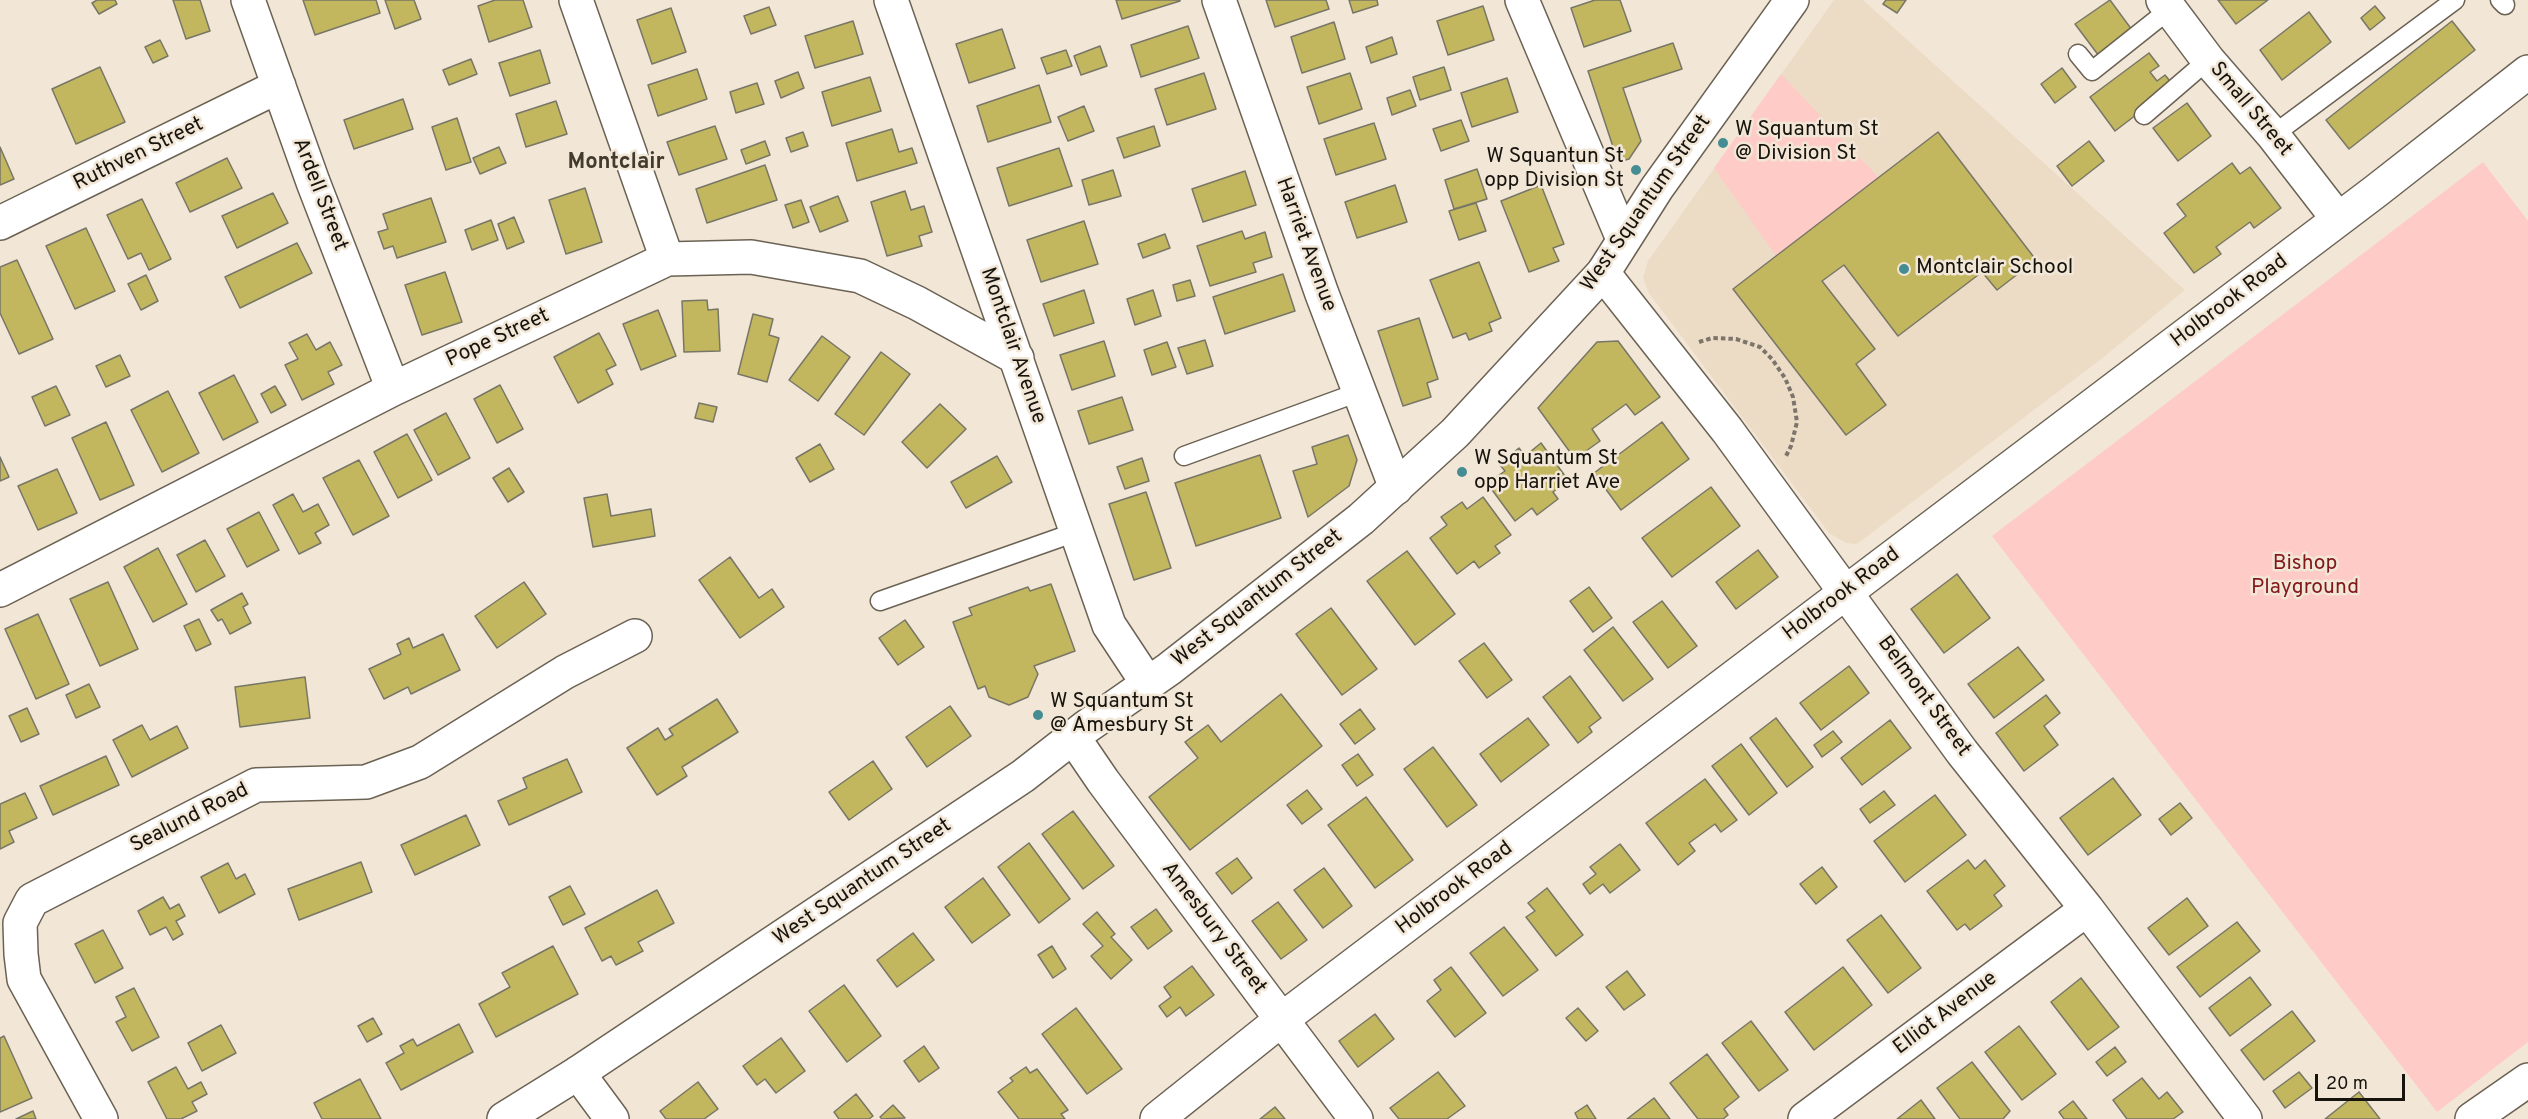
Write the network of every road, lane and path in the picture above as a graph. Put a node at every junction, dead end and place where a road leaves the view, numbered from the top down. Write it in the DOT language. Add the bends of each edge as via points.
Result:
graph roads {
  1 [pos="248,0"];
  2 [pos="576,0"];
  3 [pos="891,0"];
  4 [pos="1220,0"];
  5 [pos="1522,0"];
  6 [pos="1792,0"];
  7 [pos="2455,0"];
  8 [pos="2167,4"];
  9 [pos="2078,54"];
  10 [pos="2208,60"];
  11 [pos="2528,72"];
  12 [pos="279,86"];
  13 [pos="2144,115"];
  14 [pos="2273,135"];
  15 [pos="2338,219"];
  16 [pos="0,223"];
  17 [pos="1623,239"];
  18 [pos="667,259"];
  19 [pos="1604,273"];
  20 [pos="1697,343"];
  21 [pos="1017,358"];
  22 [pos="393,389"];
  23 [pos="1359,392"];
  24 [pos="1184,456"];
  25 [pos="1780,467"];
  26 [pos="1396,488"];
  27 [pos="1076,532"];
  28 [pos="0,590"];
  29 [pos="1845,592"];
  30 [pos="880,601"];
  31 [pos="635,636"];
  32 [pos="1148,684"];
  33 [pos="1073,737"];
  34 [pos="2087,909"];
  35 [pos="1281,1020"];
  36 [pos="578,1072"];
  37 [pos="2528,1080"];
  38 [pos="101,1119"];
  39 [pos="504,1119"];
  40 [pos="612,1119"];
  41 [pos="1157,1119"];
  42 [pos="1356,1119"];
  43 [pos="1805,1119"];
  44 [pos="2245,1119"];
  45 [pos="2472,1119"];
  1 -- 12 [label="street, Ardell Street"];
  2 -- 18 [label="street"];
  3 -- 21 [label="street, Montclair Avenue"];
  4 -- 23 [label="street, Harriet Avenue"];
  5 -- 17 [label="street"];
  6 -- 17 [label="street, West Squantum Street"];
  7 -- 14 [label="lane"];
  8 -- 9 [label="lane" via="2092,72"];
  8 -- 10 [label="street, Small Street"];
  10 -- 13 [label="lane"];
  10 -- 14 [label="street, Small Street"];
  11 -- 15 [label="street, Holbrook Road"];
  12 -- 16 [label="street, Ruthven Street"];
  12 -- 22 [label="street, Ardell Street"];
  14 -- 15 [label="street, Small Street"];
  15 -- 29 [label="street, Holbrook Road"];
  17 -- 19 [label="street, West Squantum Street"];
  18 -- 21 [label="street, Pope Street" via="751,257 860,276"];
  18 -- 22 [label="street, Pope Street"];
  19 -- 26 [label="street, West Squantum Street" via="1455,433"];
  19 -- 29 [label="street, Belmont Street" via="1727,430"];
  20 -- 25 [label="path" via="1712,338 1736,339 1760,347 1785,378 1797,422"];
  21 -- 27 [label="street, Montclair Avenue"];
  22 -- 28 [label="street, Pope Street"];
  23 -- 24 [label="lane"];
  23 -- 26 [label="street, Harriet Avenue"];
  26 -- 32 [label="street, West Squantum Street"];
  27 -- 30 [label="lane"];
  27 -- 32 [label="street, Montclair Avenue" via="1109,625"];
  29 -- 34 [label="street, Belmont Street" via="1962,752"];
  29 -- 35 [label="street, Holbrook Road"];
  31 -- 38 [label="street, Sealund Road" via="565,672 420,762 366,782 256,785 32,900 20,923 24,979"];
  32 -- 33 [label="street, West Squantum Street"];
  33 -- 35 [label="street, Amesbury Street"];
  33 -- 36 [label="street, West Squantum Street" via="1023,776"];
  34 -- 43 [label="street, Elliot Avenue"];
  34 -- 44 [label="street, Belmont Street"];
  35 -- 41 [label="street, Holbrook Road"];
  35 -- 42 [label="street, Amesbury Street"];
  36 -- 39 [label="street, West Squantum Street"];
  36 -- 40 [label="street"];
  37 -- 45 [label="street"];
}
